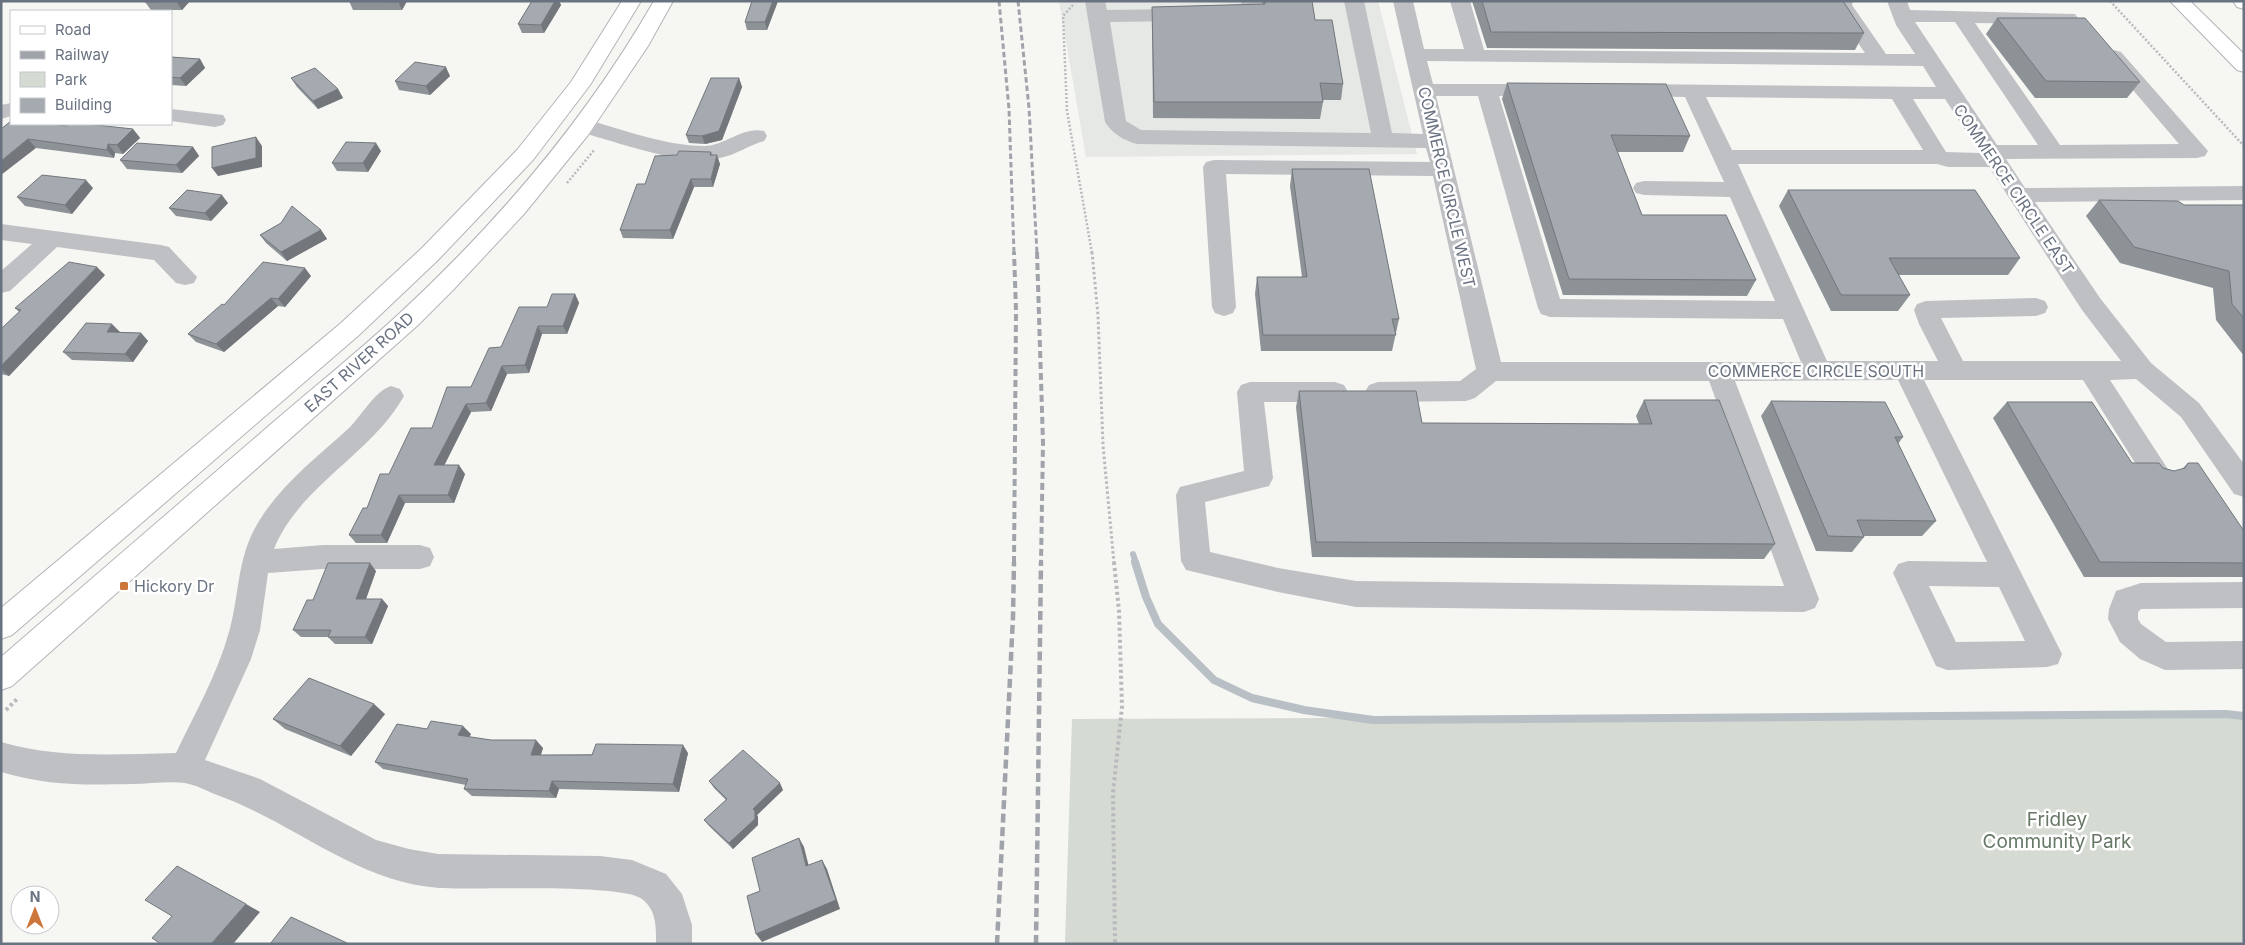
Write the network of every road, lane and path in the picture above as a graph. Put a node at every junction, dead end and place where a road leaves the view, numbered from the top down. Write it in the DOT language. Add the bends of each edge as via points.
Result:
graph roads {
  1 [pos="632,1"];
  2 [pos="664,1"];
  3 [pos="1251,1"];
  4 [pos="1354,1"];
  5 [pos="1403,1"];
  6 [pos="1460,1"];
  7 [pos="1843,1"];
  8 [pos="2110,1"];
  9 [pos="2179,1"];
  10 [pos="1074,4"];
  11 [pos="1097,8"];
  12 [pos="1899,9"];
  13 [pos="1961,17"];
  14 [pos="1416,54"];
  15 [pos="1476,55"];
  16 [pos="1880,60"];
  17 [pos="1929,60"];
  18 [pos="2244,66"];
  19 [pos="1424,90"];
  20 [pos="1565,90"];
  21 [pos="1614,90"];
  22 [pos="1486,91"];
  23 [pos="1693,91"];
  24 [pos="1899,92"];
  25 [pos="1951,93"];
  26 [pos="172,115"];
  27 [pos="215,120"];
  28 [pos="584,126"];
  29 [pos="756,136"];
  30 [pos="1383,140"];
  31 [pos="1436,141"];
  32 [pos="2244,146"];
  33 [pos="2054,152"];
  34 [pos="1992,156"];
  35 [pos="1724,157"];
  36 [pos="1938,157"];
  37 [pos="1442,169"];
  38 [pos="1644,188"];
  39 [pos="1738,190"];
  40 [pos="2244,193"];
  41 [pos="2019,195"];
  42 [pos="1,232"];
  43 [pos="52,239"];
  44 [pos="185,277"];
  45 [pos="1,285"];
  46 [pos="1224,307"];
  47 [pos="2036,308"];
  48 [pos="1790,310"];
  49 [pos="2090,370"];
  50 [pos="2142,370"];
  51 [pos="1818,371"];
  52 [pos="1906,371"];
  53 [pos="1956,371"];
  54 [pos="1490,372"];
  55 [pos="1718,372"];
  56 [pos="391,396"];
  57 [pos="2157,474"];
  58 [pos="2244,486"];
  59 [pos="420,557"];
  60 [pos="256,562"];
  61 [pos="2008,575"];
  62 [pos="2244,595"];
  63 [pos="1,626"];
  64 [pos="2244,655"];
  65 [pos="1,676"];
  66 [pos="1,758"];
  67 [pos="185,768"];
  68 [pos="674,944"];
  69 [pos="1116,944"];
  1 -- 63 [label="main road, EAST RIVER ROAD" via="580,85 525,155 430,254 350,329"];
  2 -- 28 [label="main road, EAST RIVER ROAD" via="627,66"];
  3 -- 11 [label="street" via="1252,14"];
  4 -- 30 [label="street"];
  5 -- 14 [label="street, COMMERCE CIRCLE WEST"];
  6 -- 15 [label="street"];
  7 -- 16 [label="street" via="1842,5"];
  8 -- 32 [label="path"];
  9 -- 18 [label="main road"];
  10 -- 69 [label="path" via="1063,16 1067,111 1093,256 1103,445 1119,611 1122,708 1113,793"];
  11 -- 30 [label="street" via="1116,122 1137,137"];
  12 -- 13 [label="street"];
  12 -- 17 [label="street, COMMERCE CIRCLE EAST"];
  13 -- 33 [label="street"];
  13 -- 33 [label="street" via="2082,19 2197,152"];
  14 -- 15 [label="street"];
  14 -- 19 [label="street, COMMERCE CIRCLE WEST"];
  15 -- 16 [label="street"];
  16 -- 17 [label="street"];
  17 -- 25 [label="street, COMMERCE CIRCLE EAST"];
  19 -- 22 [label="street"];
  19 -- 31 [label="street, COMMERCE CIRCLE WEST"];
  20 -- 22 [label="street"];
  21 -- 23 [label="street"];
  22 -- 48 [label="street" via="1550,308"];
  23 -- 24 [label="street"];
  23 -- 35 [label="street"];
  24 -- 25 [label="street"];
  24 -- 36 [label="street"];
  25 -- 34 [label="street, COMMERCE CIRCLE EAST"];
  26 -- 27 [label="street"];
  28 -- 29 [label="street" via="699,152 720,151"];
  28 -- 65 [label="main road, EAST RIVER ROAD" via="521,204 409,319"];
  30 -- 31 [label="street"];
  31 -- 37 [label="street, COMMERCE CIRCLE WEST"];
  33 -- 34 [label="street"];
  34 -- 36 [label="street" via="1948,160"];
  34 -- 41 [label="street, COMMERCE CIRCLE EAST"];
  35 -- 36 [label="street"];
  35 -- 39 [label="street"];
  37 -- 46 [label="street" via="1214,167"];
  37 -- 54 [label="street, COMMERCE CIRCLE WEST"];
  38 -- 39 [label="street"];
  39 -- 48 [label="street"];
  40 -- 41 [label="street"];
  41 -- 50 [label="street, COMMERCE CIRCLE EAST" via="2091,304"];
  42 -- 43 [label="street"];
  43 -- 44 [label="street" via="161,253"];
  43 -- 45 [label="street"];
  47 -- 53 [label="street" via="1926,310"];
  48 -- 51 [label="street"];
  49 -- 50 [label="street, COMMERCE CIRCLE SOUTH"];
  49 -- 53 [label="street, COMMERCE CIRCLE SOUTH"];
  49 -- 57 [label="street"];
  50 -- 58 [label="street, COMMERCE CIRCLE EAST" via="2190,410"];
  51 -- 52 [label="street, COMMERCE CIRCLE SOUTH"];
  51 -- 55 [label="street, COMMERCE CIRCLE SOUTH"];
  52 -- 53 [label="street, COMMERCE CIRCLE SOUTH"];
  52 -- 61 [label="street"];
  54 -- 55 [label="street, COMMERCE CIRCLE SOUTH"];
  54 -- 55 [label="street" via="1466,391 1250,392 1259,478 1190,495 1196,561 1356,594 1804,599"];
  56 -- 60 [label="street" via="378,416 280,512"];
  59 -- 60 [label="street" via="323,557"];
  60 -- 67 [label="street" via="242,641"];
  61 -- 61 [label="street" via="2047,654 1947,656 1908,573"];
  62 -- 64 [label="street" via="2141,596 2127,600 2122,613 2134,637 2152,652 2164,656"];
  66 -- 67 [label="street" via="68,770"];
  67 -- 68 [label="street" via="248,790 370,855 409,866 438,870 600,873 632,877 654,886 670,906"];
}
